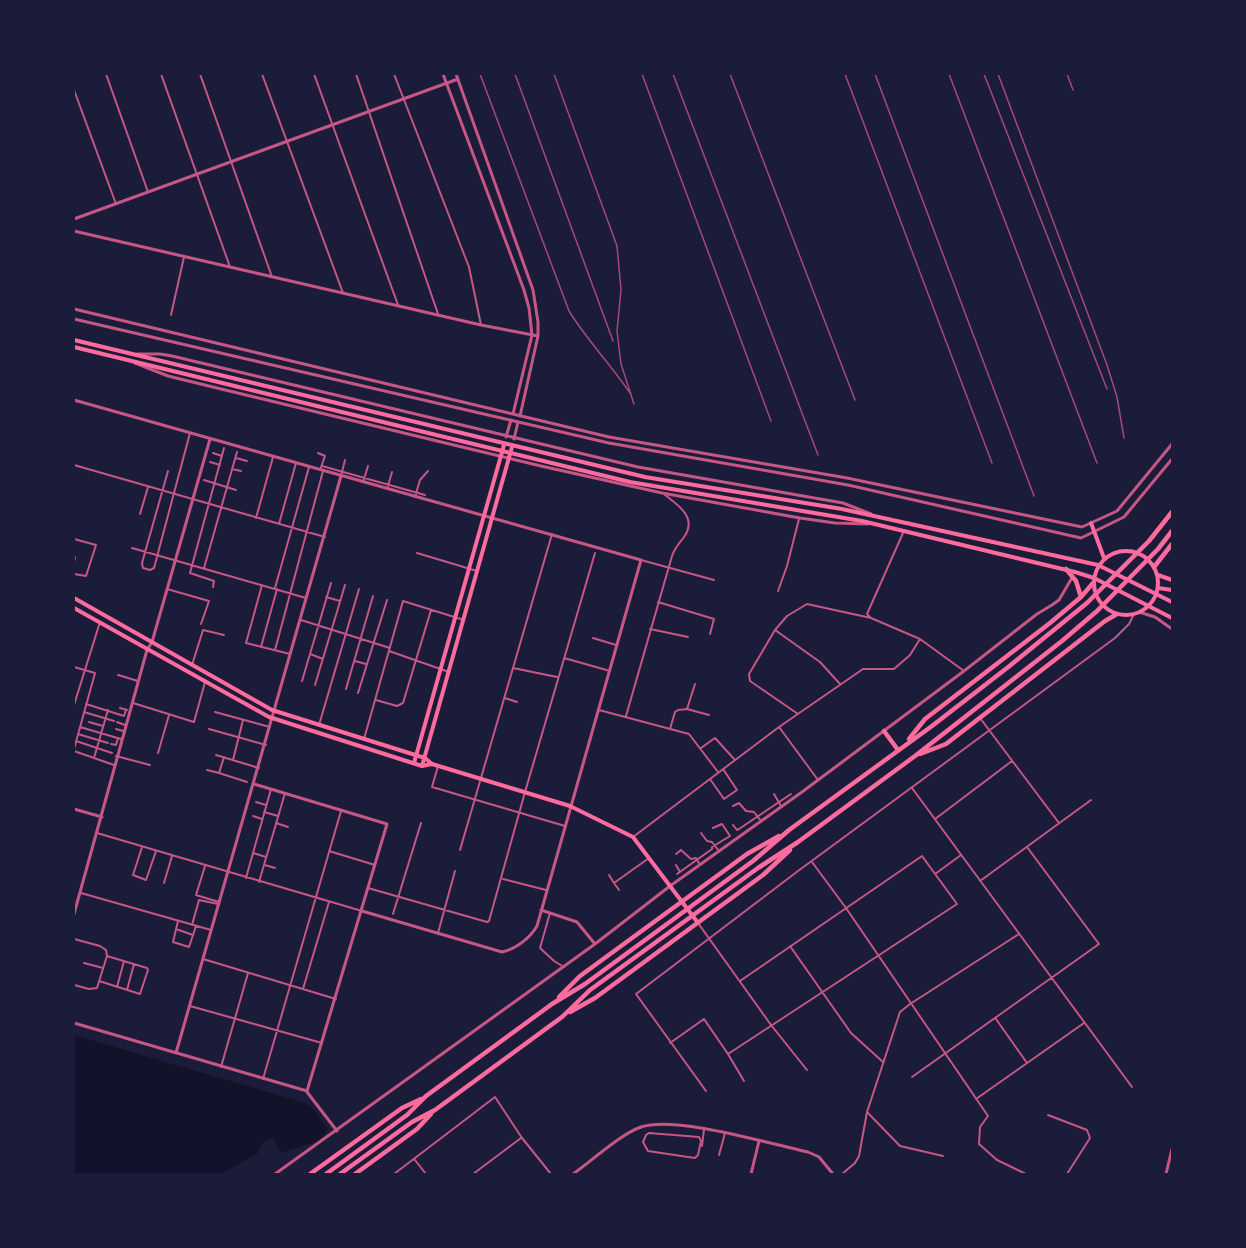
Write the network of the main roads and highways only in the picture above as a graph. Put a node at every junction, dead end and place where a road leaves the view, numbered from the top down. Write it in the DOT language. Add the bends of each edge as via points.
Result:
graph roads {
  1 [pos="74,340"];
  2 [pos="74,347"];
  3 [pos="504,445"];
  4 [pos="512,447"];
  5 [pos="502,454"];
  6 [pos="509,456"];
  7 [pos="1173,512"];
  8 [pos="1091,523"];
  9 [pos="1173,531"];
  10 [pos="1173,544"];
  11 [pos="1104,558"];
  12 [pos="1098,565"];
  13 [pos="1154,567"];
  14 [pos="1066,569"];
  15 [pos="1157,575"];
  16 [pos="1173,580"];
  17 [pos="1094,581"];
  18 [pos="1157,590"];
  19 [pos="1173,591"];
  20 [pos="1081,597"];
  21 [pos="74,598"];
  22 [pos="1173,602"];
  23 [pos="1147,607"];
  24 [pos="74,608"];
  25 [pos="1117,614"];
  26 [pos="1173,618"];
  27 [pos="884,730"];
  28 [pos="906,744"];
  29 [pos="898,750"];
  30 [pos="417,755"];
  31 [pos="915,756"];
  32 [pos="424,758"];
  33 [pos="414,763"];
  34 [pos="432,764"];
  35 [pos="422,766"];
  36 [pos="789,830"];
  37 [pos="798,842"];
  38 [pos="682,902"];
  39 [pos="698,923"];
  40 [pos="552,1004"];
  41 [pos="562,1017"];
  42 [pos="426,1096"];
  43 [pos="435,1110"];
  44 [pos="310,1174"];
  45 [pos="326,1174"];
  46 [pos="340,1174"];
  47 [pos="355,1174"];
  1 -- 3 [label="main road"];
  2 -- 5 [label="main road"];
  3 -- 4 [label="main road"];
  3 -- 5 [label="main road"];
  4 -- 6 [label="main road"];
  4 -- 12 [label="main road" via="645,477 842,509"];
  5 -- 6 [label="main road"];
  5 -- 30 [label="main road"];
  6 -- 14 [label="main road" via="630,482 879,524"];
  6 -- 32 [label="main road"];
  7 -- 28 [label="highway" via="1088,603"];
  8 -- 11 [label="main road"];
  9 -- 31 [label="highway" via="1097,611"];
  10 -- 13 [label="highway"];
  11 -- 12 [label="main road"];
  11 -- 13 [label="main road" via="1131,550 1146,557"];
  12 -- 17 [label="main road"];
  12 -- 18 [label="main road"];
  13 -- 15 [label="main road"];
  14 -- 17 [label="main road"];
  14 -- 20 [label="highway"];
  15 -- 16 [label="main road"];
  15 -- 18 [label="main road"];
  17 -- 20 [label="highway"];
  17 -- 23 [label="main road"];
  17 -- 25 [label="main road" via="1100,602"];
  18 -- 19 [label="main road"];
  18 -- 22 [label="main road"];
  18 -- 23 [label="main road"];
  20 -- 28 [label="highway" via="925,718"];
  21 -- 30 [label="main road" via="275,711"];
  23 -- 25 [label="main road" via="1136,613"];
  23 -- 26 [label="main road"];
  24 -- 33 [label="main road" via="273,719"];
  25 -- 31 [label="highway" via="946,744"];
  27 -- 29 [label="highway"];
  28 -- 29 [label="highway"];
  29 -- 36 [label="highway"];
  30 -- 32 [label="main road"];
  30 -- 33 [label="main road"];
  31 -- 37 [label="highway"];
  32 -- 34 [label="main road"];
  32 -- 35 [label="main road"];
  33 -- 35 [label="main road"];
  34 -- 35 [label="main road"];
  34 -- 38 [label="main road" via="570,806 633,837"];
  36 -- 38 [label="highway" via="747,854"];
  36 -- 40 [label="highway" via="753,861"];
  37 -- 39 [label="highway" via="763,875"];
  37 -- 41 [label="highway" via="590,990"];
  38 -- 39 [label="main road"];
  38 -- 40 [label="highway" via="580,976"];
  39 -- 41 [label="highway" via="595,998"];
  40 -- 42 [label="highway"];
  41 -- 43 [label="highway"];
  42 -- 44 [label="highway" via="402,1108"];
  42 -- 45 [label="highway" via="407,1115"];
  43 -- 46 [label="highway"];
  43 -- 47 [label="highway" via="417,1129"];
}
